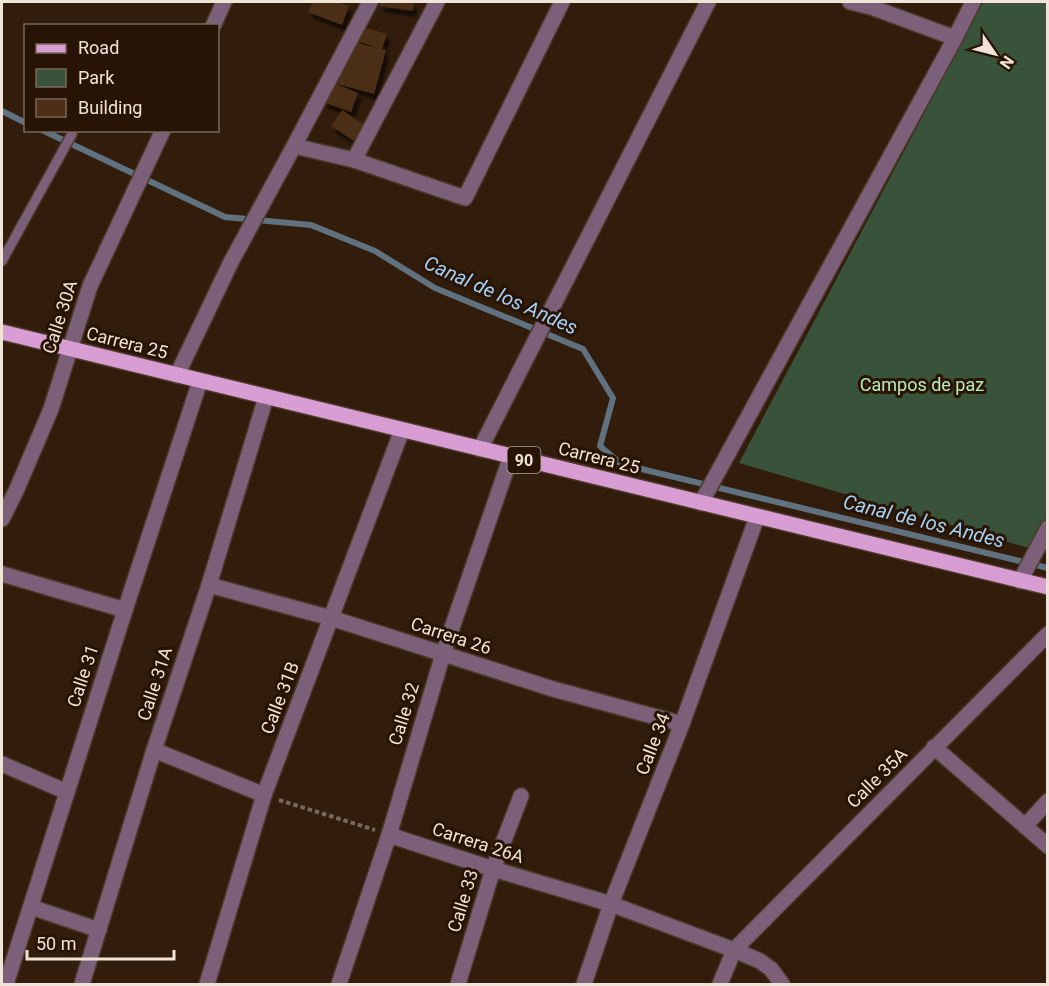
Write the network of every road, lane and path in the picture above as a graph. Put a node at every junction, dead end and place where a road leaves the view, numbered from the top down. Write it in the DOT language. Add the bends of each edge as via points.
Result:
graph roads {
  1 [pos="224,2"];
  2 [pos="370,2"];
  3 [pos="437,2"];
  4 [pos="562,2"];
  5 [pos="708,2"];
  6 [pos="850,2"];
  7 [pos="973,2"];
  8 [pos="872,4"];
  9 [pos="214,24"];
  10 [pos="955,38"];
  11 [pos="162,132"];
  12 [pos="72,134"];
  13 [pos="294,146"];
  14 [pos="354,160"];
  15 [pos="2,261"];
  16 [pos="2,332"];
  17 [pos="69,349"];
  18 [pos="177,375"];
  19 [pos="200,381"];
  20 [pos="266,397"];
  21 [pos="402,430"];
  22 [pos="480,449"];
  23 [pos="511,456"];
  24 [pos="701,503"];
  25 [pos="757,517"];
  26 [pos="2,519"];
  27 [pos="1047,528"];
  28 [pos="2,574"];
  29 [pos="1020,581"];
  30 [pos="209,585"];
  31 [pos="1047,587"];
  32 [pos="125,610"];
  33 [pos="331,618"];
  34 [pos="1047,633"];
  35 [pos="443,654"];
  36 [pos="682,724"];
  37 [pos="934,747"];
  38 [pos="154,750"];
  39 [pos="2,764"];
  40 [pos="67,792"];
  41 [pos="264,795"];
  42 [pos="521,796"];
  43 [pos="1047,801"];
  44 [pos="1025,826"];
  45 [pos="389,835"];
  46 [pos="1047,846"];
  47 [pos="493,869"];
  48 [pos="610,904"];
  49 [pos="31,907"];
  50 [pos="99,930"];
  51 [pos="734,950"];
  52 [pos="6,984"];
  53 [pos="82,984"];
  54 [pos="207,984"];
  55 [pos="339,984"];
  56 [pos="458,984"];
  57 [pos="584,984"];
  58 [pos="720,984"];
  59 [pos="782,984"];
  1 -- 9 [label="street"];
  2 -- 13 [label="street"];
  3 -- 14 [label="street"];
  4 -- 14 [label="street" via="465,198"];
  5 -- 22 [label="street"];
  6 -- 8 [label="street"];
  7 -- 10 [label="street"];
  8 -- 10 [label="street"];
  10 -- 24 [label="street"];
  11 -- 17 [label="street, Calle 30A" via="90,286"];
  12 -- 15 [label="lane"];
  13 -- 14 [label="street"];
  13 -- 18 [label="street" via="231,262"];
  16 -- 17 [label="main road, Carrera 25 / 90"];
  17 -- 18 [label="main road, Carrera 25 / 90"];
  17 -- 26 [label="street, Calle 30A" via="51,409"];
  18 -- 19 [label="main road, Carrera 25 / 90"];
  19 -- 20 [label="main road, Carrera 25 / 90"];
  19 -- 32 [label="street, Calle 31"];
  20 -- 21 [label="main road, Carrera 25 / 90"];
  20 -- 30 [label="street, Calle 31A"];
  21 -- 22 [label="main road, Carrera 25 / 90"];
  21 -- 33 [label="street, Calle 31B"];
  22 -- 23 [label="main road, Carrera 25 / 90"];
  23 -- 24 [label="main road, Carrera 25 / 90"];
  23 -- 35 [label="street, Calle 32"];
  24 -- 25 [label="main road, Carrera 25 / 90"];
  25 -- 29 [label="main road, Carrera 25 / 90"];
  25 -- 36 [label="street, Calle 34"];
  27 -- 29 [label="street"];
  28 -- 32 [label="street"];
  29 -- 31 [label="main road, Carrera 25 / 90"];
  30 -- 33 [label="street, Carrera 26"];
  30 -- 38 [label="street, Calle 31A"];
  32 -- 40 [label="street, Calle 31"];
  33 -- 35 [label="street, Carrera 26"];
  33 -- 41 [label="street, Calle 31B"];
  34 -- 37 [label="street, Calle 35A"];
  35 -- 36 [label="street, Carrera 26"];
  35 -- 45 [label="street, Calle 32"];
  36 -- 48 [label="street, Calle 34"];
  37 -- 44 [label="street"];
  37 -- 51 [label="street, Calle 35A"];
  38 -- 41 [label="street"];
  38 -- 50 [label="street, Calle 31A"];
  39 -- 40 [label="street"];
  40 -- 49 [label="street, Calle 31"];
  41 -- 45 [label="path"];
  41 -- 54 [label="street, Calle 31B"];
  42 -- 47 [label="street, Calle 33"];
  43 -- 44 [label="street"];
  44 -- 46 [label="street"];
  45 -- 47 [label="street, Carrera 26A"];
  45 -- 55 [label="street, Calle 32"];
  47 -- 48 [label="street, Carrera 26A"];
  47 -- 56 [label="street, Calle 33"];
  48 -- 51 [label="street, Carrera 26A"];
  48 -- 57 [label="street, Calle 34"];
  49 -- 50 [label="street"];
  49 -- 52 [label="street, Calle 31"];
  50 -- 53 [label="street, Calle 31A"];
  51 -- 58 [label="street"];
  51 -- 59 [label="street, Carrera 26A" via="760,960"];
}
